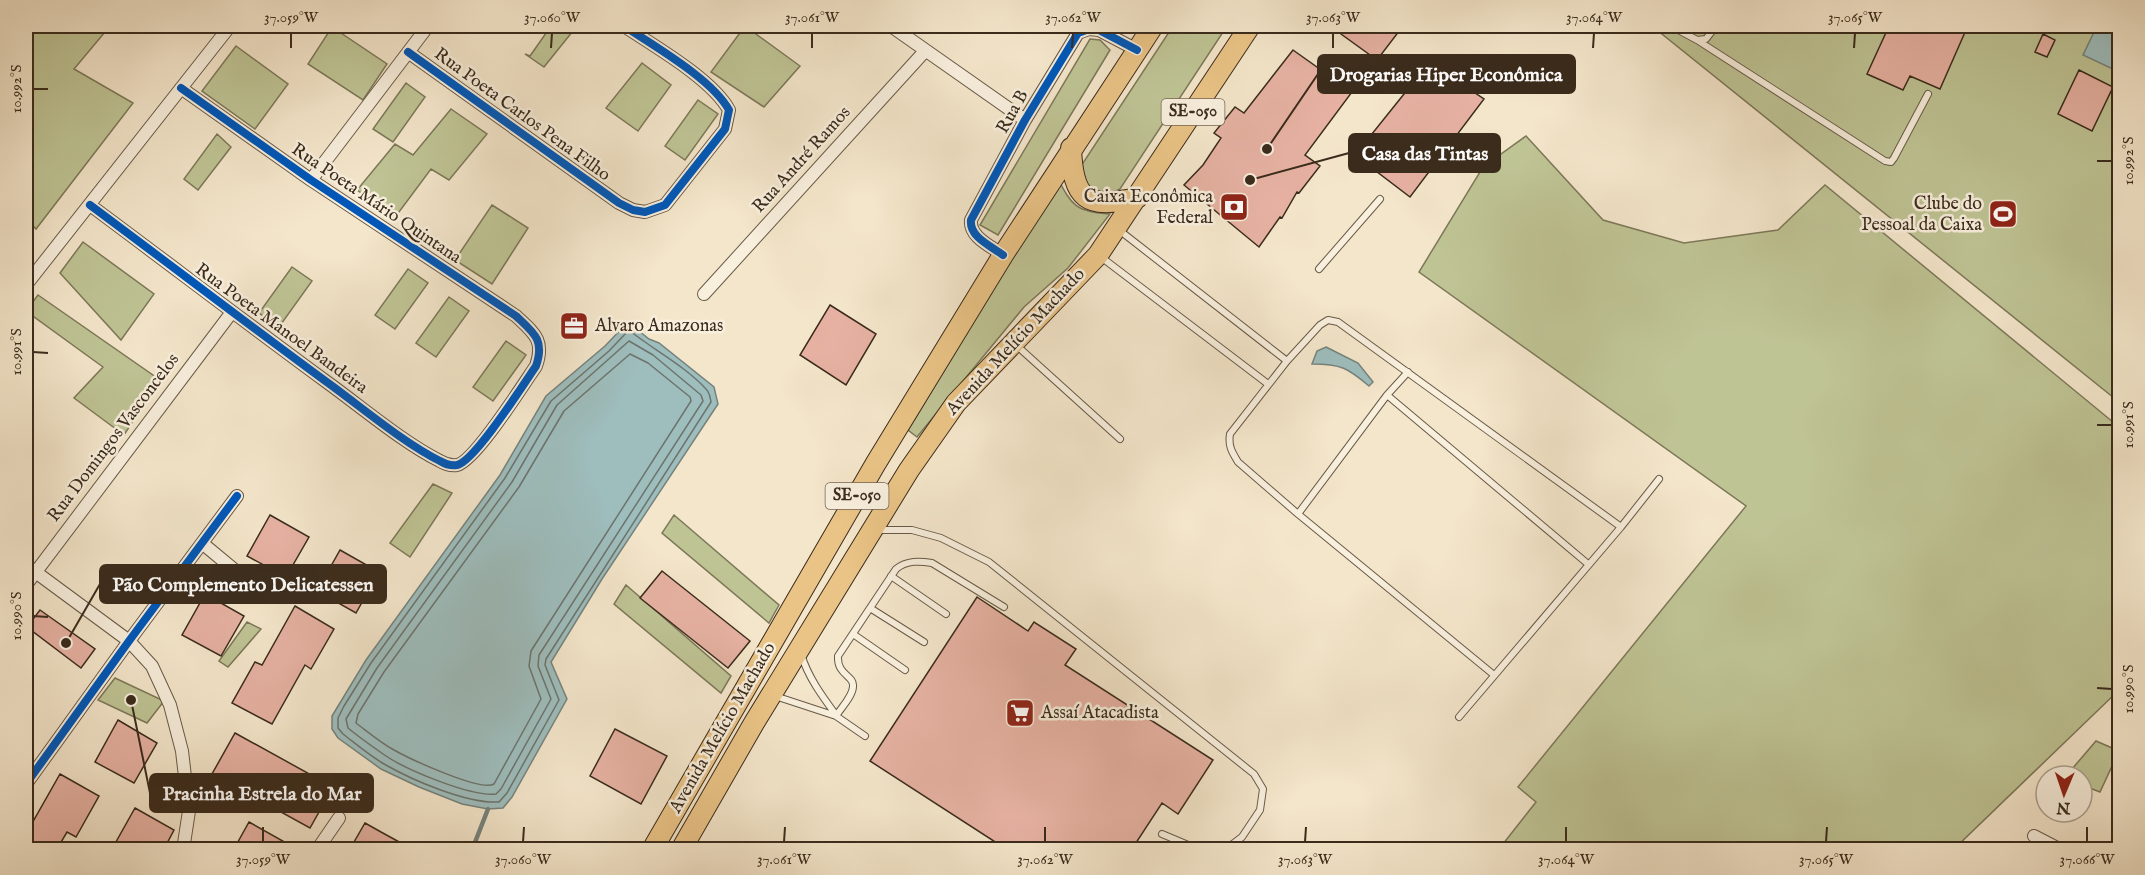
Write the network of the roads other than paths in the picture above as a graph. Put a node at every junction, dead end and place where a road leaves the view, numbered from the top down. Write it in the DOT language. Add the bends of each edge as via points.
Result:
graph roads {
  1 [pos="230,26"];
  2 [pos="428,26"];
  3 [pos="624,26"];
  4 [pos="891,26"];
  5 [pos="1153,26"];
  6 [pos="1250,26"];
  7 [pos="1671,26"];
  8 [pos="1716,26"];
  9 [pos="1697,40"];
  10 [pos="1137,50"];
  11 [pos="925,51"];
  12 [pos="408,52"];
  13 [pos="181,88"];
  14 [pos="1928,94"];
  15 [pos="1025,120"];
  16 [pos="1071,148"];
  17 [pos="311,180"];
  18 [pos="1137,198"];
  19 [pos="1380,198"];
  20 [pos="90,205"];
  21 [pos="1116,228"];
  22 [pos="1003,255"];
  23 [pos="1098,255"];
  24 [pos="1319,269"];
  25 [pos="26,285"];
  26 [pos="704,294"];
  27 [pos="232,312"];
  28 [pos="1013,342"];
  29 [pos="1287,361"];
  30 [pos="1408,372"];
  31 [pos="1268,384"];
  32 [pos="1387,395"];
  33 [pos="1120,439"];
  34 [pos="460,465"];
  35 [pos="1659,478"];
  36 [pos="237,496"];
  37 [pos="1298,514"];
  38 [pos="1621,527"];
  39 [pos="873,530"];
  40 [pos="202,543"];
  41 [pos="1588,564"];
  42 [pos="30,569"];
  43 [pos="891,576"];
  44 [pos="26,585"];
  45 [pos="267,597"];
  46 [pos="1004,607"];
  47 [pos="870,608"];
  48 [pos="946,614"];
  49 [pos="853,634"];
  50 [pos="129,641"];
  51 [pos="924,642"];
  52 [pos="800,650"];
  53 [pos="905,670"];
  54 [pos="1494,675"];
  55 [pos="772,695"];
  56 [pos="836,716"];
  57 [pos="1459,717"];
  58 [pos="865,736"];
  59 [pos="26,783"];
  60 [pos="339,818"];
  61 [pos="1162,834"];
  62 [pos="2034,836"];
  63 [pos="183,849"];
  64 [pos="316,849"];
  65 [pos="652,849"];
  66 [pos="681,849"];
  67 [pos="1200,849"];
  68 [pos="1225,849"];
  69 [pos="2061,849"];
  1 -- 13 [label="street"];
  2 -- 12 [label="street"];
  3 -- 12 [label="street, Rua Poeta Carlos Pena Filho" via="708,84 729,110 724,129 664,205 645,212 619,203"];
  4 -- 11 [label="street"];
  5 -- 10 [label="main road, Avenida Melício Machado / SE-050"];
  6 -- 18 [label="main road, Avenida Melício Machado / SE-050"];
  7 -- 9 [label="lane"];
  8 -- 9 [label="lane" via="1706,39"];
  9 -- 14 [label="lane" via="1885,161 1894,158"];
  10 -- 15 [label="street, Rua B" via="1099,30 1078,33"];
  10 -- 16 [label="main road, Avenida Melício Machado / SE-050"];
  11 -- 15 [label="street"];
  11 -- 26 [label="street, Rua André Ramos"];
  12 -- 17 [label="street"];
  13 -- 17 [label="street, Rua Poeta Mário Quintana"];
  13 -- 20 [label="street"];
  15 -- 22 [label="street, Rua B" via="971,220 973,233"];
  16 -- 18 [label="main road" via="1075,184 1083,195 1113,203"];
  16 -- 22 [label="main road, Avenida Melício Machado / SE-050"];
  17 -- 34 [label="street, Rua Poeta Mário Quintana" via="516,315 540,342 536,366 480,445"];
  18 -- 21 [label="main road, Avenida Melício Machado / SE-050"];
  19 -- 24 [label="lane"];
  20 -- 25 [label="street"];
  20 -- 27 [label="street, Rua Poeta Manoel Bandeira"];
  21 -- 23 [label="main road, Avenida Melício Machado / SE-050"];
  21 -- 29 [label="lane"];
  22 -- 65 [label="main road, Avenida Melício Machado / SE-050" via="876,463"];
  23 -- 28 [label="main road, Avenida Melício Machado / SE-050"];
  23 -- 31 [label="lane"];
  27 -- 34 [label="street, Rua Poeta Manoel Bandeira" via="440,462"];
  27 -- 42 [label="street, Rua Domingos Vasconcelos"];
  28 -- 33 [label="lane"];
  28 -- 39 [label="main road, Avenida Melício Machado / SE-050" via="956,403"];
  29 -- 30 [label="lane" via="1328,320 1338,322"];
  29 -- 31 [label="lane"];
  30 -- 32 [label="lane"];
  30 -- 38 [label="lane"];
  31 -- 37 [label="lane" via="1230,434 1229,443 1238,462"];
  32 -- 37 [label="lane"];
  32 -- 41 [label="lane"];
  35 -- 38 [label="lane"];
  36 -- 40 [label="street"];
  37 -- 54 [label="lane"];
  38 -- 41 [label="lane"];
  39 -- 52 [label="main road, Avenida Melício Machado / SE-050"];
  39 -- 68 [label="lane" via="912,530 941,538 989,562 1254,774 1263,789 1260,810 1242,837"];
  40 -- 45 [label="street"];
  40 -- 50 [label="street"];
  41 -- 54 [label="lane"];
  42 -- 44 [label="street, Rua Domingos Vasconcelos"];
  42 -- 50 [label="street"];
  43 -- 46 [label="lane" via="909,562 932,563"];
  43 -- 47 [label="lane"];
  43 -- 48 [label="lane"];
  47 -- 49 [label="lane"];
  47 -- 51 [label="lane"];
  49 -- 53 [label="lane"];
  49 -- 56 [label="lane" via="838,656 841,672 852,680 853,688"];
  50 -- 59 [label="street"];
  50 -- 63 [label="street" via="152,666 171,705 177,728 189,811"];
  52 -- 55 [label="main road, Avenida Melício Machado / SE-050"];
  52 -- 56 [label="lane" via="804,665"];
  54 -- 57 [label="lane"];
  55 -- 56 [label="lane"];
  55 -- 66 [label="main road, Avenida Melício Machado / SE-050"];
  56 -- 58 [label="lane"];
  60 -- 64 [label="street"];
  61 -- 67 [label="lane"];
  62 -- 69 [label="street"];
}
